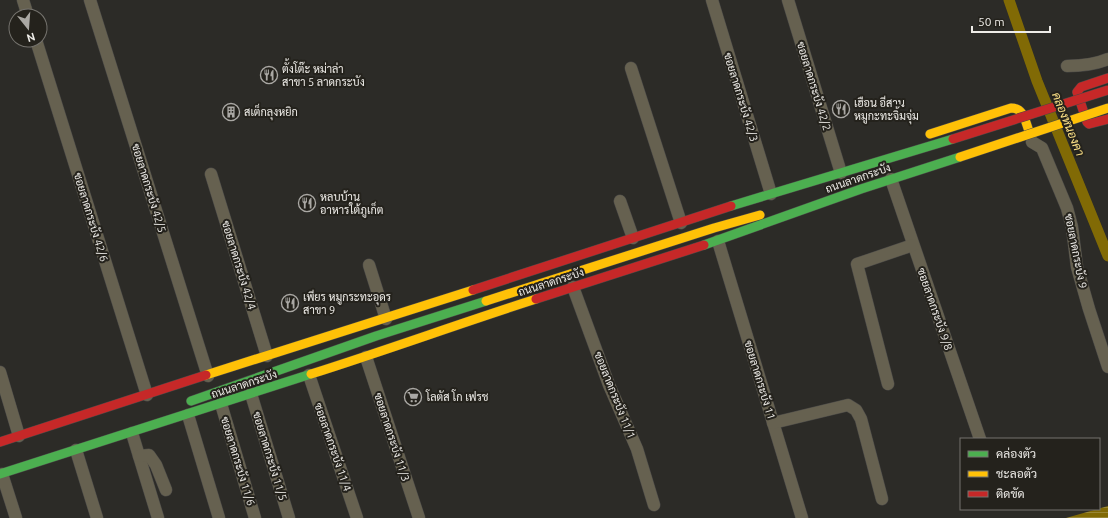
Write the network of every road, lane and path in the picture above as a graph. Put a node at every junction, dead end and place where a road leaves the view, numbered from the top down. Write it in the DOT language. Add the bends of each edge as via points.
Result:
graph roads {
  1 [pos="90,0"];
  2 [pos="712,0"];
  3 [pos="788,0"];
  4 [pos="39,48"];
  5 [pos="1108,60"];
  6 [pos="1067,66"];
  7 [pos="631,68"];
  8 [pos="1108,78"];
  9 [pos="1108,90"];
  10 [pos="1108,108"];
  11 [pos="1108,119"];
  12 [pos="923,136"];
  13 [pos="1032,142"];
  14 [pos="897,146"];
  15 [pos="884,160"];
  16 [pos="840,173"];
  17 [pos="212,174"];
  18 [pos="895,178"];
  19 [pos="862,189"];
  20 [pos="770,194"];
  21 [pos="620,201"];
  22 [pos="681,222"];
  23 [pos="632,238"];
  24 [pos="718,241"];
  25 [pos="913,245"];
  26 [pos="369,265"];
  27 [pos="574,287"];
  28 [pos="386,320"];
  29 [pos="363,326"];
  30 [pos="267,356"];
  31 [pos="366,357"];
  32 [pos="1108,367"];
  33 [pos="0,372"];
  34 [pos="309,375"];
  35 [pos="208,376"];
  36 [pos="888,384"];
  37 [pos="251,394"];
  38 [pos="147,395"];
  39 [pos="221,404"];
  40 [pos="188,415"];
  41 [pos="773,423"];
  42 [pos="132,433"];
  43 [pos="19,436"];
  44 [pos="980,438"];
  45 [pos="0,442"];
  46 [pos="76,450"];
  47 [pos="139,456"];
  48 [pos="1,474"];
  49 [pos="166,490"];
  50 [pos="882,499"];
  51 [pos="654,505"];
  52 [pos="16,518"];
  53 [pos="97,518"];
  54 [pos="158,518"];
  55 [pos="219,518"];
  56 [pos="255,518"];
  57 [pos="289,518"];
  58 [pos="357,518"];
  59 [pos="419,518"];
  60 [pos="802,518"];
  1 -- 35 [label="street, ซอยลาดกระบัง 42/5"];
  2 -- 20 [label="street, ซอยลาดกระบัง 42/3"];
  3 -- 16 [label="street, ซอยลาดกระบัง 42/2"];
  4 -- 38 [label="street, ซอยลาดกระบัง 42/6"];
  5 -- 6 [label="street" via="1094,65"];
  7 -- 22 [label="street"];
  8 -- 11 [label="main road" via="1081,87 1077,92 1087,122 1092,124"];
  9 -- 15 [label="main road, ถนนลาดกระบัง, bridge"];
  10 -- 18 [label="main road, ถนนลาดกระบัง, bridge"];
  12 -- 13 [label="main road" via="1016,108 1022,112"];
  13 -- 18 [label="main road" via="934,174"];
  13 -- 32 [label="street, ซอยลาดกระบัง 9" via="1042,148 1067,208 1077,267"];
  14 -- 15 [label="main road"];
  15 -- 16 [label="main road, ถนนลาดกระบัง"];
  16 -- 20 [label="main road, ถนนลาดกระบัง"];
  17 -- 30 [label="street, ซอยลาดกระบัง 42/4"];
  18 -- 19 [label="main road, ถนนลาดกระบัง"];
  18 -- 25 [label="street, ซอยลาดกระบัง 9/8"];
  19 -- 24 [label="main road, ถนนลาดกระบัง"];
  19 -- 29 [label="main road" via="722,226 181,400 328,346"];
  20 -- 22 [label="main road, ถนนลาดกระบัง"];
  21 -- 23 [label="street"];
  22 -- 23 [label="main road, ถนนลาดกระบัง"];
  23 -- 28 [label="main road, ถนนลาดกระบัง"];
  24 -- 27 [label="main road, ถนนลาดกระบัง"];
  24 -- 41 [label="street, ซอยลาดกระบัง 11"];
  25 -- 36 [label="street" via="857,264"];
  25 -- 44 [label="street, ซอยลาดกระบัง 9/8"];
  26 -- 28 [label="street"];
  27 -- 31 [label="main road, ถนนลาดกระบัง" via="478,317"];
  27 -- 51 [label="street, ซอยลาดกระบัง 11/1" via="609,385 637,449"];
  28 -- 29 [label="main road, ถนนลาดกระบัง"];
  29 -- 30 [label="main road, ถนนลาดกระบัง"];
  30 -- 35 [label="main road, ถนนลาดกระบัง"];
  31 -- 34 [label="main road, ถนนลาดกระบัง"];
  31 -- 59 [label="street, ซอยลาดกระบัง 11/3"];
  33 -- 43 [label="street"];
  34 -- 37 [label="main road, ถนนลาดกระบัง"];
  34 -- 58 [label="street, ซอยลาดกระบัง 11/4"];
  35 -- 38 [label="main road, ถนนลาดกระบัง"];
  37 -- 39 [label="main road, ถนนลาดกระบัง"];
  37 -- 57 [label="street, ซอยลาดกระบัง 11/5"];
  38 -- 43 [label="main road, ถนนลาดกระบัง"];
  39 -- 40 [label="main road, ถนนลาดกระบัง"];
  39 -- 56 [label="street, ซอยลาดกระบัง 11/6"];
  40 -- 42 [label="main road, ถนนลาดกระบัง"];
  40 -- 55 [label="street"];
  41 -- 50 [label="street" via="848,405 856,410"];
  41 -- 60 [label="street, ซอยลาดกระบัง 11"];
  42 -- 46 [label="main road, ถนนลาดกระบัง"];
  42 -- 47 [label="street"];
  43 -- 45 [label="main road, ถนนลาดกระบัง"];
  46 -- 48 [label="main road, ถนนลาดกระบัง"];
  46 -- 53 [label="street"];
  47 -- 49 [label="street" via="149,455 153,460"];
  47 -- 54 [label="street"];
  48 -- 52 [label="street"];
}
